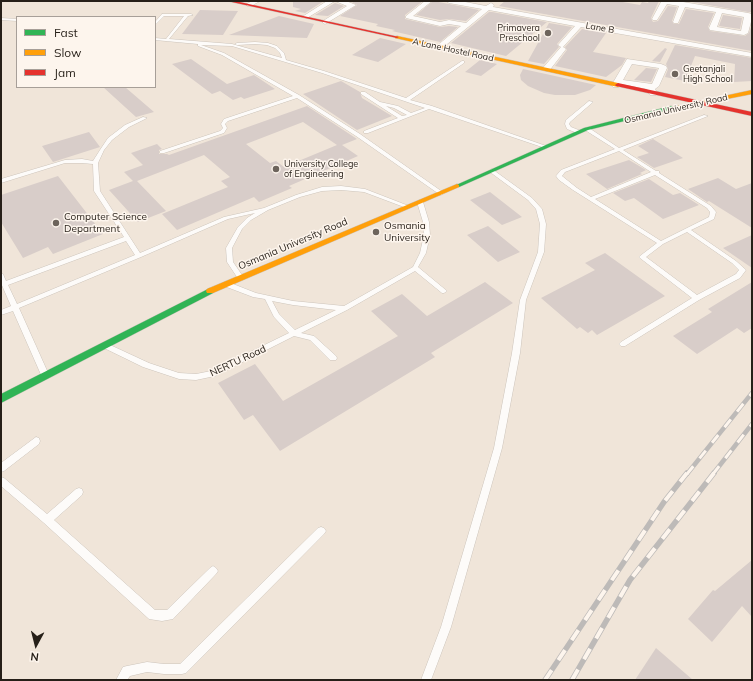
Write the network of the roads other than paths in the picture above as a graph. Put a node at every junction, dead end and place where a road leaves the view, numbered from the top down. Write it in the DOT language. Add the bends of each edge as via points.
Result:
graph roads {
  1 [pos="229,1"];
  2 [pos="332,1"];
  3 [pos="338,1"];
  4 [pos="429,1"];
  5 [pos="496,1"];
  6 [pos="664,1"];
  7 [pos="446,2"];
  8 [pos="253,3"];
  9 [pos="687,5"];
  10 [pos="487,8"];
  11 [pos="720,10"];
  12 [pos="750,15"];
  13 [pos="305,17"];
  14 [pos="655,18"];
  15 [pos="683,18"];
  16 [pos="1,19"];
  17 [pos="16,20"];
  18 [pos="325,22"];
  19 [pos="676,22"];
  20 [pos="156,23"];
  21 [pos="456,24"];
  22 [pos="467,25"];
  23 [pos="579,25"];
  24 [pos="156,39"];
  25 [pos="167,40"];
  26 [pos="193,43"];
  27 [pos="232,45"];
  28 [pos="441,47"];
  29 [pos="752,55"];
  30 [pos="284,60"];
  31 [pos="463,62"];
  32 [pos="546,70"];
  33 [pos="617,83"];
  34 [pos="752,86"];
  35 [pos="652,90"];
  36 [pos="752,92"];
  37 [pos="363,93"];
  38 [pos="297,96"];
  39 [pos="676,98"];
  40 [pos="406,100"];
  41 [pos="379,102"];
  42 [pos="591,102"];
  43 [pos="696,102"];
  44 [pos="430,107"];
  45 [pos="752,114"];
  46 [pos="410,115"];
  47 [pos="706,116"];
  48 [pos="145,118"];
  49 [pos="402,118"];
  50 [pos="600,124"];
  51 [pos="583,131"];
  52 [pos="366,132"];
  53 [pos="547,147"];
  54 [pos="620,149"];
  55 [pos="162,152"];
  56 [pos="95,163"];
  57 [pos="492,171"];
  58 [pos="657,172"];
  59 [pos="1,181"];
  60 [pos="441,193"];
  61 [pos="591,199"];
  62 [pos="420,202"];
  63 [pos="408,206"];
  64 [pos="266,209"];
  65 [pos="687,230"];
  66 [pos="128,238"];
  67 [pos="661,243"];
  68 [pos="140,256"];
  69 [pos="415,268"];
  70 [pos="1,276"];
  71 [pos="240,278"];
  72 [pos="5,284"];
  73 [pos="226,284"];
  74 [pos="444,291"];
  75 [pos="267,297"];
  76 [pos="697,298"];
  77 [pos="15,308"];
  78 [pos="345,308"];
  79 [pos="1,313"];
  80 [pos="296,334"];
  81 [pos="623,344"];
  82 [pos="105,346"];
  83 [pos="333,358"];
  84 [pos="46,374"];
  85 [pos="1,399"];
  86 [pos="36,441"];
  87 [pos="1,468"];
  88 [pos="1,481"];
  89 [pos="79,492"];
  90 [pos="48,520"];
  91 [pos="321,531"];
  92 [pos="213,571"];
  93 [pos="121,680"];
  94 [pos="426,680"];
  1 -- 8 [label="main road, A Lane Hostel Road"];
  2 -- 13 [label="street"];
  3 -- 18 [label="street" via="353,4"];
  4 -- 21 [label="street" via="408,17 440,24"];
  5 -- 10 [label="street"];
  6 -- 9 [label="street"];
  6 -- 14 [label="street"];
  7 -- 10 [label="street, Lane B"];
  7 -- 21 [label="street" via="476,9"];
  8 -- 13 [label="main road, A Lane Hostel Road"];
  9 -- 11 [label="street"];
  9 -- 15 [label="street"];
  9 -- 19 [label="street"];
  10 -- 22 [label="street"];
  10 -- 23 [label="street, Lane B"];
  11 -- 12 [label="street"];
  11 -- 12 [label="street" via="713,28 733,32 744,33"];
  13 -- 18 [label="main road, A Lane Hostel Road"];
  16 -- 17 [label="lane"];
  18 -- 28 [label="main road, A Lane Hostel Road"];
  20 -- 25 [label="lane" via="163,15 189,15"];
  21 -- 22 [label="street"];
  22 -- 28 [label="street"];
  23 -- 29 [label="street, Lane B" via="706,38"];
  23 -- 32 [label="street"];
  24 -- 25 [label="lane"];
  25 -- 26 [label="lane"];
  26 -- 27 [label="lane"];
  26 -- 38 [label="lane" via="222,54"];
  27 -- 30 [label="lane"];
  27 -- 30 [label="lane" via="268,44 280,50"];
  28 -- 32 [label="main road, A Lane Hostel Road"];
  30 -- 40 [label="lane"];
  31 -- 40 [label="lane"];
  32 -- 33 [label="main road, A Lane Hostel Road"];
  33 -- 35 [label="main road, A Lane Hostel Road"];
  33 -- 35 [label="street" via="630,61 662,66"];
  34 -- 39 [label="main road, Osmania University Road"];
  35 -- 39 [label="main road, A Lane Hostel Road"];
  36 -- 43 [label="main road, Osmania University Road"];
  37 -- 41 [label="lane"];
  38 -- 55 [label="lane" via="226,120 222,132"];
  38 -- 60 [label="lane"];
  39 -- 43 [label="main road, A Lane Hostel Road"];
  39 -- 50 [label="main road, Osmania University Road" via="630,109 610,116"];
  40 -- 44 [label="lane"];
  41 -- 46 [label="lane"];
  41 -- 49 [label="lane"];
  42 -- 51 [label="lane" via="567,124 569,128"];
  43 -- 45 [label="main road, A Lane Hostel Road"];
  43 -- 50 [label="main road, Osmania University Road" via="618,122"];
  44 -- 46 [label="lane"];
  44 -- 53 [label="lane"];
  46 -- 49 [label="lane"];
  47 -- 54 [label="lane"];
  48 -- 56 [label="lane" via="127,126 110,139"];
  49 -- 52 [label="lane"];
  50 -- 51 [label="main road, Osmania University Road"];
  51 -- 53 [label="main road, Osmania University Road"];
  51 -- 54 [label="lane"];
  53 -- 57 [label="main road, Osmania University Road"];
  54 -- 58 [label="lane"];
  54 -- 61 [label="lane" via="563,172 559,176"];
  56 -- 59 [label="lane" via="65,162"];
  56 -- 66 [label="lane" via="97,191"];
  57 -- 60 [label="main road, Osmania University Road"];
  57 -- 94 [label="lane" via="530,199 539,209 542,224 541,252 523,300 498,448 446,627"];
  58 -- 61 [label="lane"];
  58 -- 65 [label="lane" via="713,212 712,218"];
  60 -- 62 [label="main road, Osmania University Road"];
  61 -- 67 [label="lane"];
  62 -- 63 [label="main road, Osmania University Road"];
  62 -- 69 [label="lane" via="426,222 426,235 423,253"];
  63 -- 64 [label="lane" via="365,191 340,188 310,192"];
  63 -- 71 [label="main road, Osmania University Road"];
  64 -- 68 [label="lane" via="226,218"];
  64 -- 71 [label="lane" via="240,228 229,248 230,262"];
  65 -- 67 [label="lane"];
  65 -- 76 [label="lane" via="743,270 738,276"];
  66 -- 68 [label="lane"];
  66 -- 72 [label="lane"];
  67 -- 76 [label="lane" via="643,255 643,259"];
  68 -- 77 [label="lane"];
  69 -- 74 [label="lane"];
  69 -- 78 [label="lane, NERTU Road"];
  70 -- 72 [label="lane"];
  71 -- 73 [label="main road, Osmania University Road"];
  72 -- 77 [label="lane"];
  73 -- 75 [label="lane"];
  73 -- 82 [label="main road, Osmania University Road"];
  75 -- 78 [label="lane" via="293,303"];
  75 -- 80 [label="lane" via="276,315"];
  76 -- 81 [label="lane"];
  77 -- 79 [label="lane"];
  77 -- 84 [label="lane"];
  78 -- 80 [label="lane, NERTU Road"];
  80 -- 82 [label="lane, NERTU Road" via="212,374 196,377 179,376 146,365"];
  80 -- 83 [label="lane" via="312,338"];
  82 -- 84 [label="main road, Osmania University Road"];
  84 -- 85 [label="main road, Osmania University Road"];
  86 -- 87 [label="lane"];
  88 -- 90 [label="lane"];
  89 -- 90 [label="lane"];
  90 -- 92 [label="lane" via="153,615 169,615"];
  91 -- 93 [label="lane" via="182,669 147,667 127,671"];
}
